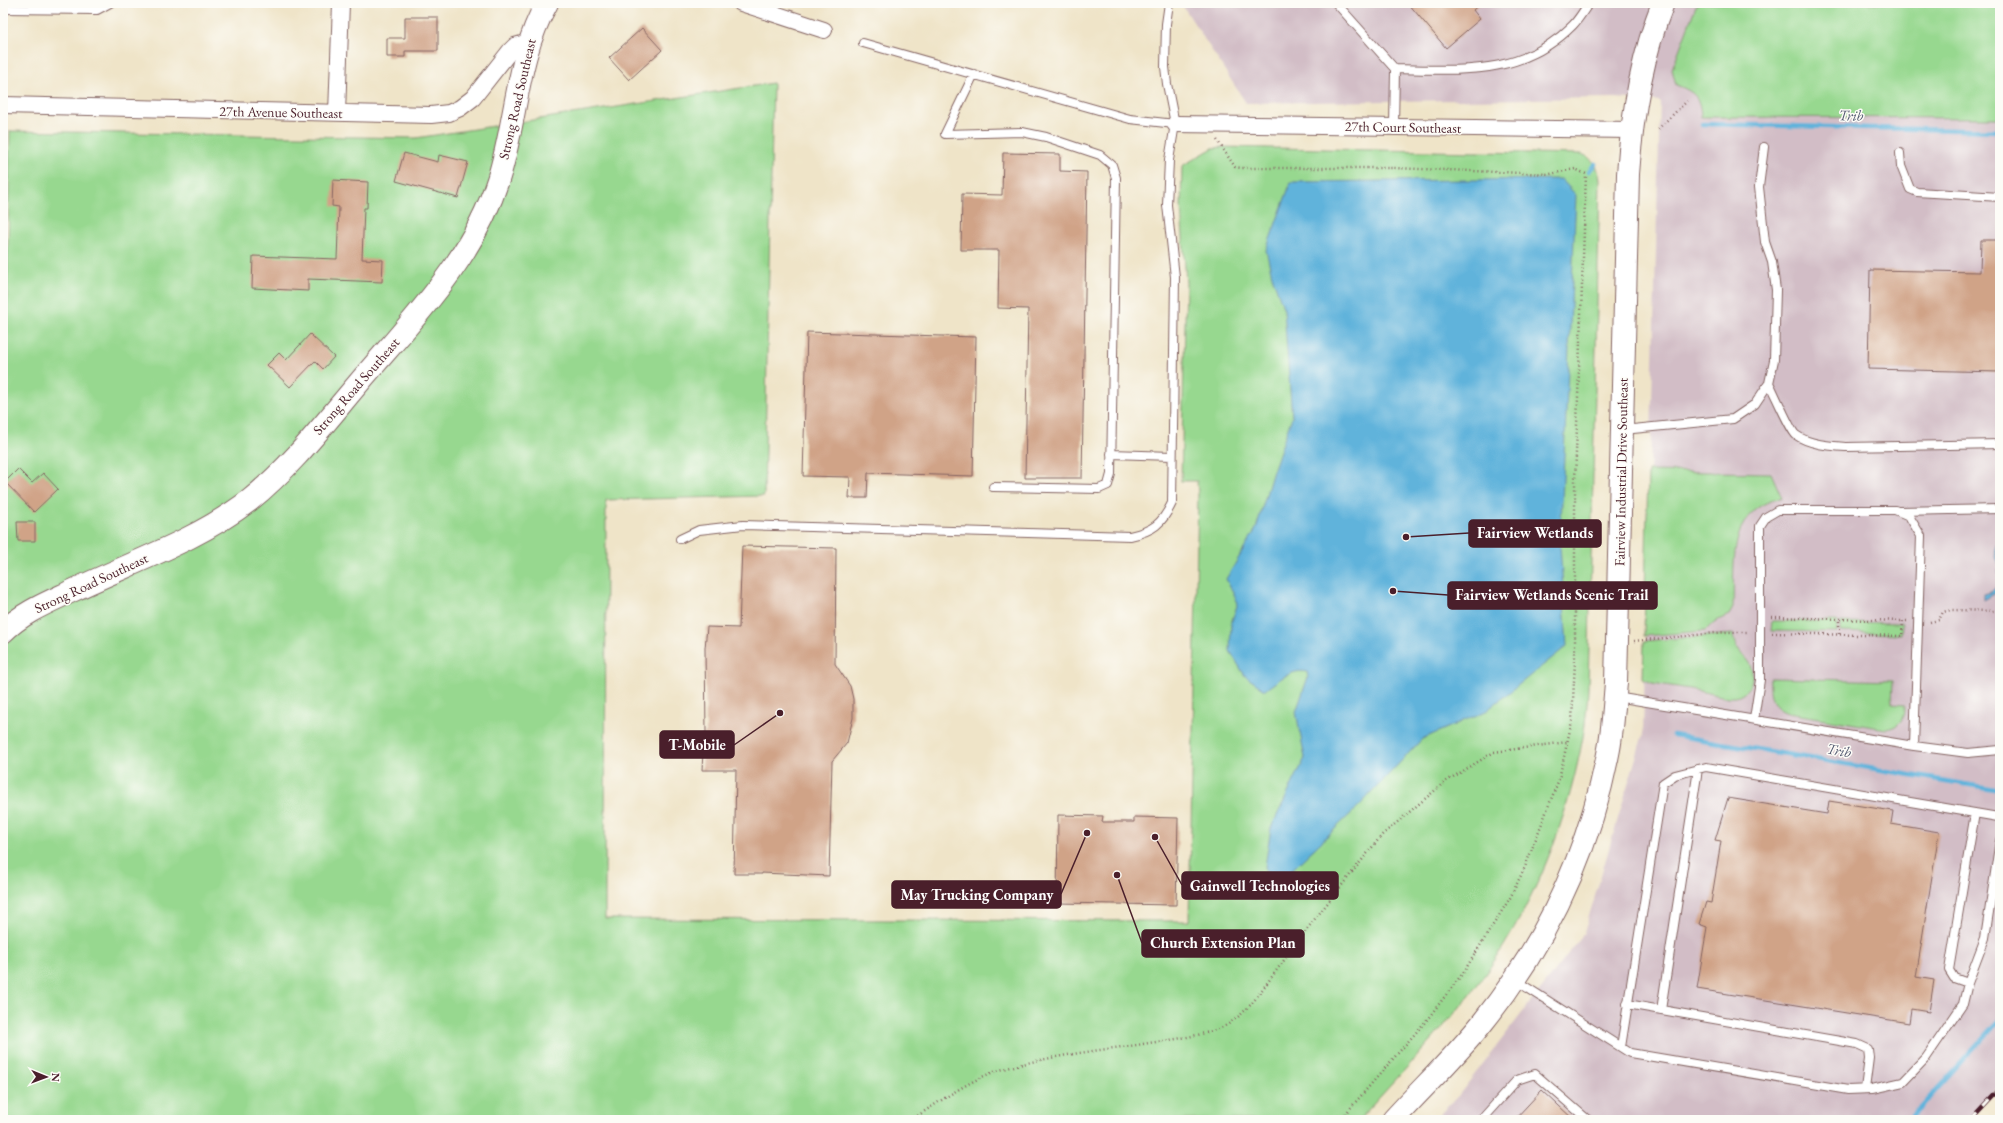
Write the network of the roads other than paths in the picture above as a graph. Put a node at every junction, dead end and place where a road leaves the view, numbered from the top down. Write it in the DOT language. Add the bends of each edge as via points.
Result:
graph roads {
  1 [pos="110,3"];
  2 [pos="341,3"];
  3 [pos="547,3"];
  4 [pos="741,3"];
  5 [pos="1169,3"];
  6 [pos="1336,3"];
  7 [pos="1589,3"];
  8 [pos="1662,3"];
  9 [pos="3,9"];
  10 [pos="824,30"];
  11 [pos="529,42"];
  12 [pos="863,43"];
  13 [pos="1395,69"];
  14 [pos="974,74"];
  15 [pos="3,105"];
  16 [pos="337,113"];
  17 [pos="1175,124"];
  18 [pos="1394,127"];
  19 [pos="1631,130"];
  20 [pos="1764,147"];
  21 [pos="1900,154"];
  22 [pos="2000,197"];
  23 [pos="1769,383"];
  24 [pos="1622,430"];
  25 [pos="2000,444"];
  26 [pos="1112,454"];
  27 [pos="1172,456"];
  28 [pos="993,487"];
  29 [pos="2000,509"];
  30 [pos="1895,510"];
  31 [pos="680,539"];
  32 [pos="3,632"];
  33 [pos="1615,697"];
  34 [pos="1754,719"];
  35 [pos="1914,746"];
  36 [pos="2000,750"];
  37 [pos="1698,769"];
  38 [pos="1975,813"];
  39 [pos="2000,819"];
  40 [pos="2000,840"];
  41 [pos="1515,979"];
  42 [pos="1968,983"];
  43 [pos="1627,1004"];
  44 [pos="1661,1010"];
  45 [pos="1621,1047"];
  46 [pos="1865,1089"];
  47 [pos="1393,1120"];
  48 [pos="1481,1120"];
  49 [pos="1588,1120"];
  1 -- 9 [label="lane" via="97,10"];
  2 -- 16 [label="street"];
  3 -- 11 [label="main road, Strong Road Southeast"];
  4 -- 10 [label="street"];
  5 -- 17 [label="lane" via="1165,67"];
  6 -- 13 [label="lane"];
  7 -- 13 [label="lane" via="1574,25 1550,45 1526,59 1472,70"];
  8 -- 19 [label="main road, Fairview Industrial Drive Southeast" via="1645,57"];
  11 -- 16 [label="street, 27th Avenue Southeast" via="515,46 473,98 449,113"];
  11 -- 32 [label="main road, Strong Road Southeast" via="498,179 484,218 470,244 409,325 281,473 228,516 147,558 24,614"];
  12 -- 14 [label="lane"];
  13 -- 18 [label="lane"];
  14 -- 17 [label="lane" via="1130,119"];
  14 -- 26 [label="lane" via="945,134 1022,132 1100,155 1112,165 1116,178"];
  15 -- 16 [label="street, 27th Avenue Southeast"];
  17 -- 18 [label="street, 27th Court Southeast"];
  17 -- 27 [label="lane" via="1169,160 1167,204 1175,277"];
  18 -- 19 [label="street, 27th Court Southeast"];
  19 -- 24 [label="main road, Fairview Industrial Drive Southeast"];
  20 -- 23 [label="lane" via="1759,187 1766,242 1776,290 1774,360"];
  21 -- 22 [label="lane" via="1901,166 1910,189 1917,192"];
  23 -- 24 [label="lane" via="1755,404 1734,419"];
  23 -- 25 [label="lane" via="1795,435 1827,445 1847,447"];
  24 -- 33 [label="main road, Fairview Industrial Drive Southeast"];
  26 -- 27 [label="lane"];
  26 -- 28 [label="lane" via="1108,486 1099,489"];
  27 -- 31 [label="lane" via="1172,503 1165,517 1155,527 1130,536 743,525 699,530"];
  29 -- 30 [label="lane"];
  30 -- 34 [label="lane" via="1778,510 1766,517 1760,526 1760,680"];
  30 -- 35 [label="lane" via="1909,516 1921,536"];
  33 -- 34 [label="lane"];
  33 -- 41 [label="main road, Fairview Industrial Drive Southeast" via="1609,748 1583,846 1555,910"];
  34 -- 35 [label="lane"];
  35 -- 36 [label="lane" via="1968,753"];
  37 -- 38 [label="lane" via="1706,768"];
  37 -- 43 [label="lane" via="1675,775 1663,783"];
  37 -- 44 [label="lane"];
  38 -- 39 [label="lane"];
  38 -- 42 [label="lane" via="1949,970 1954,978"];
  40 -- 42 [label="lane" via="1985,938"];
  41 -- 45 [label="lane"];
  41 -- 47 [label="main road, Fairview Industrial Drive Southeast" via="1483,1022"];
  42 -- 46 [label="lane" via="1963,1004 1926,1058 1903,1082"];
  43 -- 44 [label="lane"];
  43 -- 45 [label="lane"];
  44 -- 46 [label="lane" via="1858,1044 1868,1050"];
  45 -- 46 [label="lane" via="1630,1053 1848,1090"];
  48 -- 49 [label="lane" via="1517,1080 1535,1074"];
}
